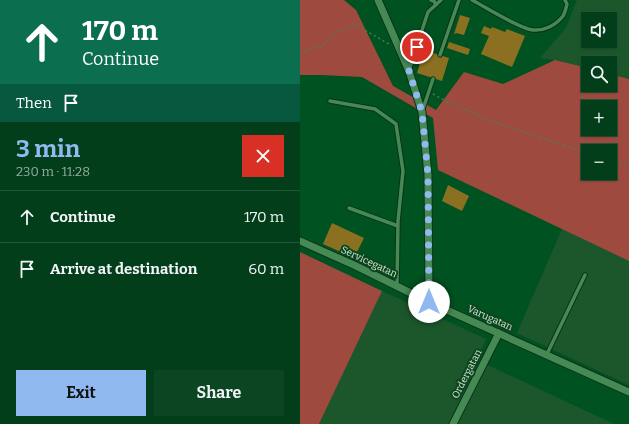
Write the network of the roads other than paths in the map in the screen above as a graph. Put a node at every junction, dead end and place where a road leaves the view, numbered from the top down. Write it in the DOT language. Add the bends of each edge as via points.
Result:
graph roads {
  1 [pos="378,0"];
  2 [pos="431,0"];
  3 [pos="441,0"];
  4 [pos="458,0"];
  5 [pos="472,0"];
  6 [pos="565,0"];
  7 [pos="436,5"];
  8 [pos="440,55"];
  9 [pos="409,71"];
  10 [pos="433,78"];
  11 [pos="330,102"];
  12 [pos="422,112"];
  13 [pos="349,208"];
  14 [pos="398,226"];
  15 [pos="300,242"];
  16 [pos="585,275"];
  17 [pos="397,286"];
  18 [pos="429,302"];
  19 [pos="499,333"];
  20 [pos="547,354"];
  21 [pos="629,392"];
  22 [pos="453,424"];
  1 -- 9 [label="street"];
  2 -- 7 [label="lane"];
  3 -- 7 [label="lane"];
  4 -- 8 [label="lane"];
  5 -- 6 [label="lane" via="532,30 545,29 564,16 567,4"];
  7 -- 9 [label="lane" via="428,12"];
  9 -- 12 [label="street"];
  10 -- 12 [label="lane"];
  11 -- 14 [label="lane" via="375,109 396,124 403,171"];
  12 -- 18 [label="street" via="428,175"];
  13 -- 14 [label="lane"];
  14 -- 17 [label="lane"];
  15 -- 17 [label="street, Servicegatan"];
  16 -- 20 [label="lane"];
  17 -- 18 [label="street, Servicegatan"];
  18 -- 19 [label="street, Varugatan"];
  19 -- 20 [label="street, Varugatan"];
  19 -- 22 [label="street, Ordergatan"];
  20 -- 21 [label="street, Varugatan"];
}
